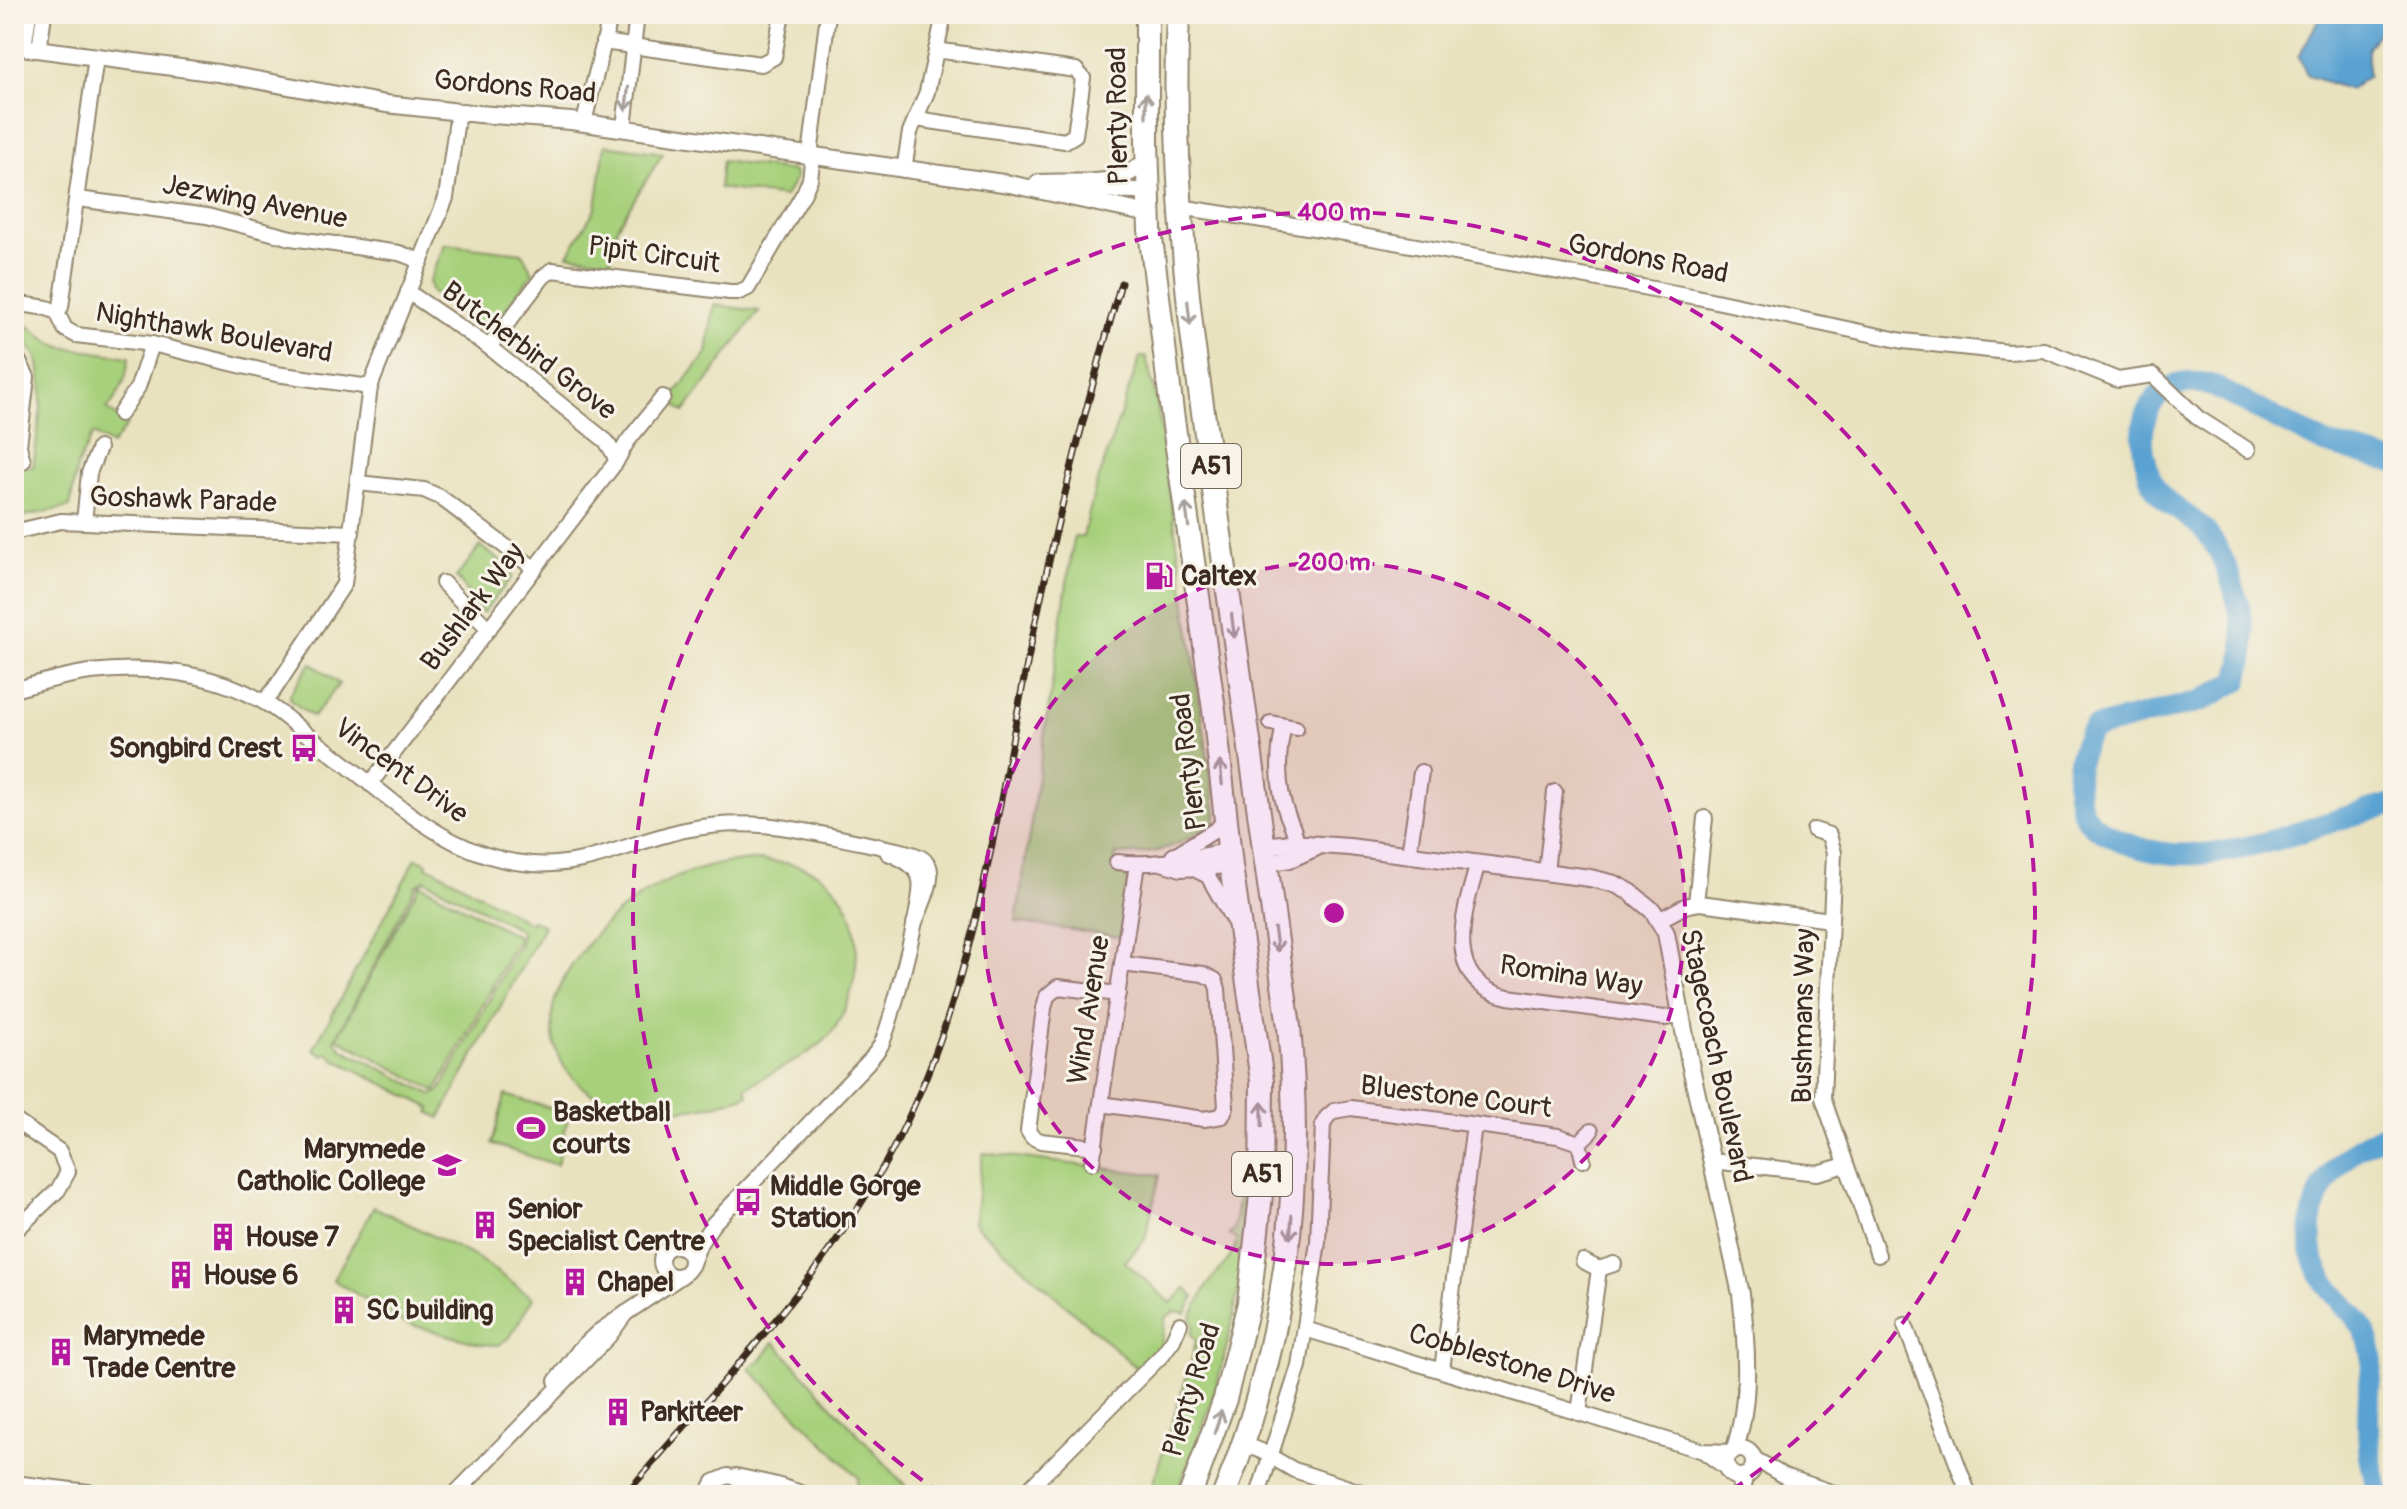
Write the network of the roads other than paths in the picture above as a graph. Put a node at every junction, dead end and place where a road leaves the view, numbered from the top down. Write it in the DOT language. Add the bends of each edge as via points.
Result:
graph roads {
  1 [pos="29,14"];
  2 [pos="44,14"];
  3 [pos="611,14"];
  4 [pos="637,14"];
  5 [pos="782,14"];
  6 [pos="828,14"];
  7 [pos="1147,14"];
  8 [pos="1178,14"];
  9 [pos="942,24"];
  10 [pos="603,42"];
  11 [pos="634,46"];
  12 [pos="26,48"];
  13 [pos="936,50"];
  14 [pos="96,57"];
  15 [pos="458,112"];
  16 [pos="916,119"];
  17 [pos="584,122"];
  18 [pos="624,128"];
  19 [pos="812,155"];
  20 [pos="1147,161"];
  21 [pos="904,170"];
  22 [pos="1017,184"];
  23 [pos="78,199"];
  24 [pos="1149,203"];
  25 [pos="1180,207"];
  26 [pos="421,261"];
  27 [pos="408,292"];
  28 [pos="14,305"];
  29 [pos="57,312"];
  30 [pos="152,344"];
  31 [pos="489,347"];
  32 [pos="14,352"];
  33 [pos="370,387"];
  34 [pos="663,397"];
  35 [pos="120,414"];
  36 [pos="99,448"];
  37 [pos="2248,450"];
  38 [pos="615,458"];
  39 [pos="23,461"];
  40 [pos="358,483"];
  41 [pos="84,522"];
  42 [pos="14,532"];
  43 [pos="352,533"];
  44 [pos="535,569"];
  45 [pos="443,583"];
  46 [pos="489,629"];
  47 [pos="14,690"];
  48 [pos="264,702"];
  49 [pos="1284,726"];
  50 [pos="1421,772"];
  51 [pos="370,784"];
  52 [pos="1555,792"];
  53 [pos="1705,818"];
  54 [pos="1226,819"];
  55 [pos="1814,830"];
  56 [pos="1298,850"];
  57 [pos="1409,854"];
  58 [pos="1264,855"];
  59 [pos="1230,858"];
  60 [pos="1166,861"];
  61 [pos="1117,862"];
  62 [pos="1473,862"];
  63 [pos="1137,864"];
  64 [pos="1192,868"];
  65 [pos="1546,872"];
  66 [pos="1694,904"];
  67 [pos="1831,920"];
  68 [pos="1661,923"];
  69 [pos="1242,934"];
  70 [pos="1122,964"];
  71 [pos="1118,994"];
  72 [pos="1682,1012"];
  73 [pos="1101,1104"];
  74 [pos="14,1120"];
  75 [pos="1474,1125"];
  76 [pos="1591,1131"];
  77 [pos="1579,1143"];
  78 [pos="1095,1147"];
  79 [pos="1583,1160"];
  80 [pos="1712,1161"];
  81 [pos="1092,1163"];
  82 [pos="1846,1165"];
  83 [pos="713,1224"];
  84 [pos="14,1232"];
  85 [pos="673,1246"];
  86 [pos="1878,1255"];
  87 [pos="660,1261"];
  88 [pos="1583,1261"];
  89 [pos="1614,1264"];
  90 [pos="1599,1269"];
  91 [pos="687,1270"];
  92 [pos="641,1301"];
  93 [pos="623,1317"];
  94 [pos="1180,1324"];
  95 [pos="1905,1325"];
  96 [pos="1305,1329"];
  97 [pos="1442,1370"];
  98 [pos="542,1403"];
  99 [pos="1579,1413"];
  100 [pos="1742,1413"];
  101 [pos="1703,1451"];
  102 [pos="1733,1452"];
  103 [pos="1240,1453"];
  104 [pos="1752,1457"];
  105 [pos="1269,1462"];
  106 [pos="1738,1473"];
  107 [pos="736,1476"];
  108 [pos="1784,1476"];
  109 [pos="14,1483"];
  110 [pos="458,1490"];
  111 [pos="62,1492"];
  112 [pos="113,1495"];
  113 [pos="443,1495"];
  114 [pos="707,1495"];
  115 [pos="754,1495"];
  116 [pos="796,1495"];
  117 [pos="807,1495"];
  118 [pos="1023,1495"];
  119 [pos="1190,1495"];
  120 [pos="1224,1495"];
  121 [pos="1258,1495"];
  122 [pos="1370,1495"];
  123 [pos="1737,1495"];
  124 [pos="1840,1495"];
  125 [pos="1969,1495"];
  1 -- 12 [label="street"];
  2 -- 12 [label="street"];
  3 -- 10 [label="street"];
  4 -- 11 [label="street"];
  5 -- 11 [label="street" via="774,57 761,64"];
  6 -- 19 [label="street"];
  20 -- 7 [label="highway, Plenty Road / A51, one-way"];
  8 -- 25 [label="highway, Plenty Road / A51"];
  9 -- 13 [label="street"];
  10 -- 11 [label="street"];
  10 -- 17 [label="street"];
  11 -- 18 [label="street, one-way"];
  12 -- 14 [label="street, Gordons Road"];
  13 -- 16 [label="street"];
  13 -- 16 [label="street" via="1076,70 1083,78 1075,135 1065,141"];
  14 -- 15 [label="street, Gordons Road"];
  14 -- 23 [label="street"];
  15 -- 17 [label="street, Gordons Road"];
  15 -- 26 [label="street" via="446,198"];
  16 -- 21 [label="street"];
  17 -- 18 [label="street, Gordons Road"];
  18 -- 19 [label="street, Gordons Road"];
  19 -- 21 [label="street, Gordons Road"];
  19 -- 31 [label="street, Pipit Circuit" via="804,193 748,288 730,292 552,270"];
  20 -- 22 [label="street" via="1112,181"];
  20 -- 24 [label="highway, Plenty Road / A51"];
  21 -- 22 [label="street, Gordons Road"];
  22 -- 24 [label="street, Gordons Road"];
  23 -- 26 [label="street, Jezwing Avenue" via="207,216 291,238 399,253"];
  23 -- 29 [label="street"];
  24 -- 25 [label="highway, Gordons Road"];
  54 -- 24 [label="highway, Plenty Road / A51, one-way"];
  25 -- 37 [label="street, Gordons Road" via="1697,297 1903,341 2008,352 2044,350 2118,380 2153,375 2198,418"];
  25 -- 58 [label="highway, Plenty Road / A51, one-way" via="1193,341"];
  26 -- 27 [label="street"];
  27 -- 31 [label="street, Butcherbird Grove"];
  27 -- 33 [label="street"];
  28 -- 29 [label="street, Nighthawk Boulevard"];
  29 -- 30 [label="street, Nighthawk Boulevard" via="60,322 76,335"];
  30 -- 33 [label="street, Nighthawk Boulevard" via="276,374"];
  30 -- 35 [label="street" via="138,387"];
  31 -- 38 [label="street, Butcherbird Grove" via="606,441"];
  32 -- 39 [label="street" via="27,377 19,446"];
  33 -- 40 [label="street"];
  34 -- 38 [label="street, Bushlark Way"];
  36 -- 41 [label="street" via="89,473"];
  38 -- 44 [label="street, Bushlark Way"];
  40 -- 43 [label="street"];
  40 -- 44 [label="street" via="424,490"];
  41 -- 42 [label="street, Goshawk Parade" via="61,521"];
  41 -- 43 [label="street, Goshawk Parade"];
  43 -- 48 [label="street" via="344,584"];
  44 -- 46 [label="street, Bushlark Way"];
  45 -- 46 [label="street"];
  46 -- 51 [label="street, Bushlark Way"];
  47 -- 48 [label="street, Vincent Drive" via="91,672 161,672 220,683"];
  48 -- 51 [label="street, Vincent Drive"];
  49 -- 56 [label="street" via="1279,762"];
  50 -- 57 [label="street"];
  51 -- 83 [label="street, Vincent Drive" via="437,834 476,853 516,863 580,862 687,829 738,824 803,828 863,843 922,867 914,924 877,1051"];
  52 -- 65 [label="street"];
  53 -- 66 [label="street"];
  54 -- 59 [label="highway, Plenty Road / A51"];
  54 -- 60 [label="street"];
  55 -- 67 [label="street, Bushmans Way" via="1829,835 1834,851"];
  56 -- 57 [label="street, Stagecoach Boulevard" via="1349,847"];
  56 -- 58 [label="street, Stagecoach Boulevard"];
  57 -- 62 [label="street, Stagecoach Boulevard"];
  58 -- 59 [label="highway"];
  58 -- 103 [label="highway, Plenty Road / A51, one-way" via="1289,1027 1295,1135 1281,1304"];
  59 -- 60 [label="street"];
  59 -- 64 [label="street"];
  59 -- 69 [label="highway, Plenty Road / A51"];
  60 -- 63 [label="street"];
  60 -- 64 [label="street" via="1174,868"];
  61 -- 63 [label="street"];
  62 -- 65 [label="street, Stagecoach Boulevard"];
  62 -- 72 [label="street, Romina Way" via="1463,958 1470,976 1484,989 1508,997 1657,1016"];
  63 -- 70 [label="street, Wind Avenue"];
  64 -- 69 [label="street" via="1211,881"];
  65 -- 68 [label="street, Stagecoach Boulevard" via="1615,884 1638,898"];
  66 -- 67 [label="street"];
  66 -- 68 [label="street"];
  67 -- 82 [label="street, Bushmans Way" via="1823,1098"];
  68 -- 72 [label="street, Stagecoach Boulevard" via="1670,943"];
  119 -- 69 [label="highway, Plenty Road / A51, one-way" via="1235,1365 1249,1303 1260,1209 1262,1081"];
  70 -- 71 [label="street, Wind Avenue"];
  70 -- 73 [label="street" via="1215,980 1226,1107 1222,1116 1204,1119"];
  71 -- 73 [label="street, Wind Avenue"];
  71 -- 78 [label="street" via="1058,987 1047,996 1042,1022 1028,1131 1041,1141"];
  72 -- 80 [label="street, Stagecoach Boulevard"];
  73 -- 78 [label="street, Wind Avenue"];
  74 -- 84 [label="street" via="59,1151 68,1172 58,1190"];
  75 -- 77 [label="street, Bluestone Court"];
  75 -- 96 [label="street, Bluestone Court" via="1351,1108 1327,1117"];
  75 -- 97 [label="street"];
  76 -- 77 [label="street, Bluestone Court"];
  77 -- 79 [label="street, Bluestone Court"];
  78 -- 81 [label="street, Wind Avenue"];
  80 -- 82 [label="street" via="1817,1173"];
  80 -- 100 [label="street, Stagecoach Boulevard" via="1743,1309"];
  82 -- 86 [label="street, Bushmans Way"];
  83 -- 85 [label="street"];
  83 -- 91 [label="street"];
  85 -- 87 [label="street"];
  85 -- 91 [label="street" via="691,1257"];
  87 -- 91 [label="street" via="675,1277"];
  87 -- 92 [label="street"];
  88 -- 90 [label="street"];
  89 -- 90 [label="street"];
  90 -- 99 [label="street"];
  91 -- 92 [label="street"];
  92 -- 93 [label="street"];
  93 -- 98 [label="street"];
  93 -- 98 [label="street" via="580,1349"];
  94 -- 118 [label="street" via="1162,1355"];
  95 -- 125 [label="street"];
  96 -- 97 [label="street, Cobblestone Drive"];
  96 -- 105 [label="street" via="1295,1383"];
  97 -- 99 [label="street, Cobblestone Drive"];
  98 -- 110 [label="street"];
  99 -- 101 [label="street, Cobblestone Drive"];
  100 -- 102 [label="street, Stagecoach Boulevard"];
  100 -- 104 [label="street, Stagecoach Boulevard"];
  101 -- 102 [label="street, Cobblestone Drive"];
  101 -- 106 [label="street, Cobblestone Drive"];
  102 -- 104 [label="street" via="1742,1450"];
  102 -- 106 [label="street" via="1728,1458"];
  103 -- 105 [label="street"];
  103 -- 120 [label="highway, Plenty Road / A51"];
  104 -- 106 [label="street" via="1753,1469"];
  104 -- 108 [label="street"];
  105 -- 121 [label="street"];
  105 -- 122 [label="street"];
  106 -- 108 [label="street"];
  106 -- 123 [label="street"];
  107 -- 114 [label="street" via="719,1478"];
  107 -- 115 [label="street"];
  107 -- 117 [label="street"];
  108 -- 124 [label="street"];
  109 -- 111 [label="street"];
  110 -- 113 [label="street"];
  111 -- 112 [label="street"];
  116 -- 117 [label="street"];
}
